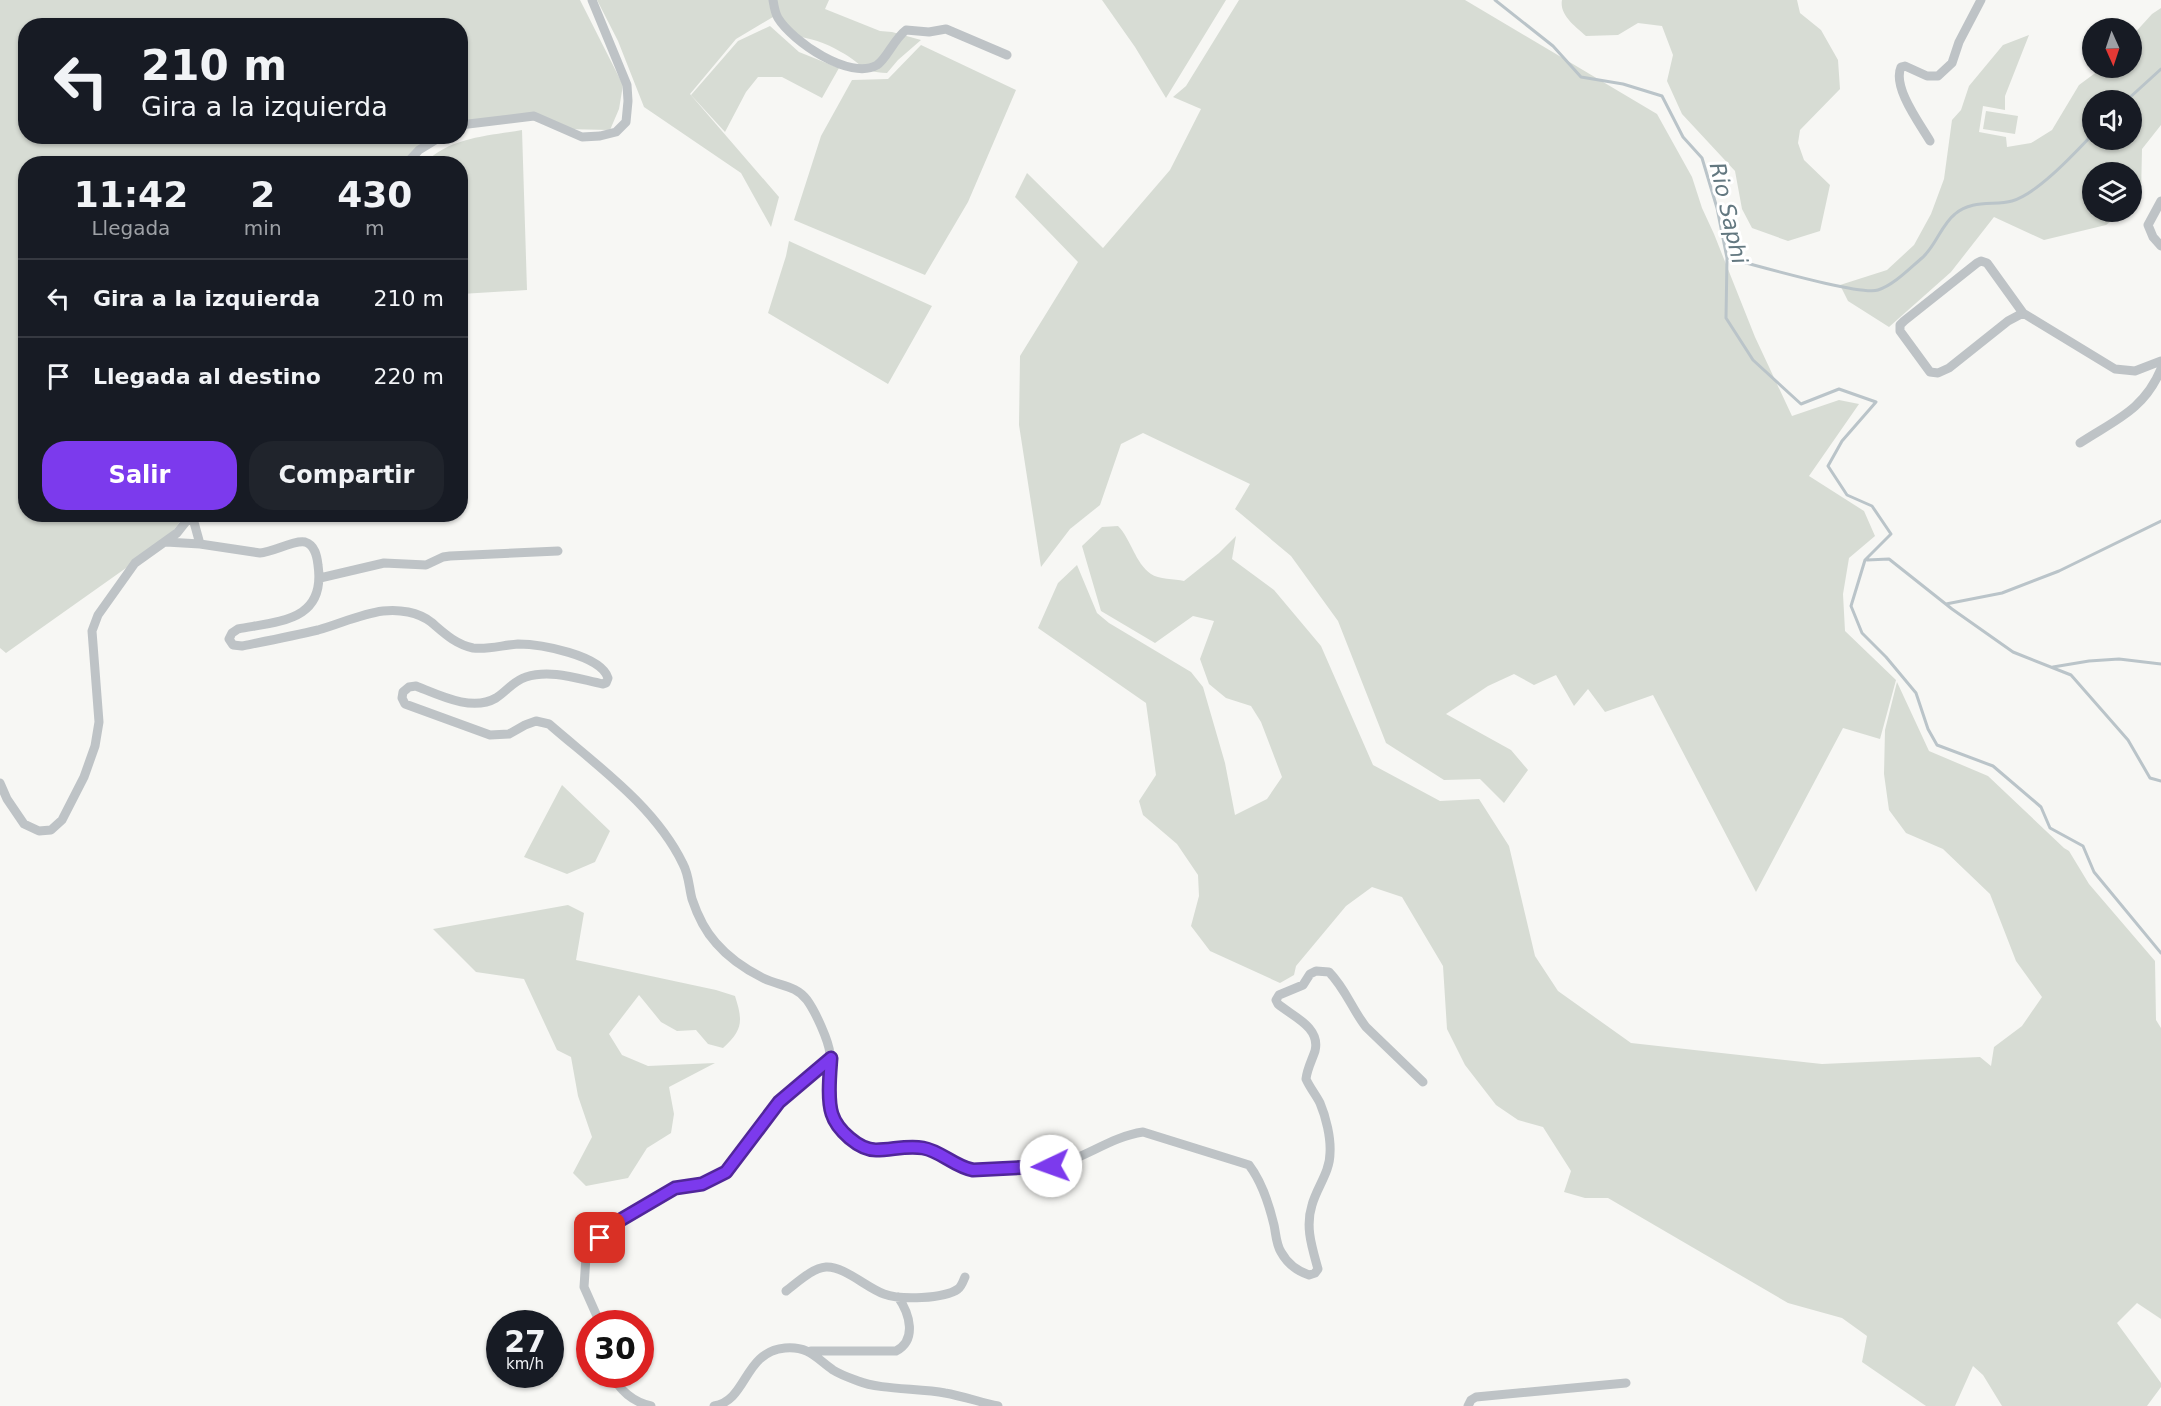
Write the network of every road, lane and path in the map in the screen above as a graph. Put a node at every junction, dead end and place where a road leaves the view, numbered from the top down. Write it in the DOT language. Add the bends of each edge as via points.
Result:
graph roads {
  1 [pos="592,0"];
  2 [pos="773,0"];
  3 [pos="1980,0"];
  4 [pos="1006,55"];
  5 [pos="468,124"];
  6 [pos="1930,141"];
  7 [pos="429,144"];
  8 [pos="413,156"];
  9 [pos="2161,201"];
  10 [pos="2161,246"];
  11 [pos="2022,313"];
  12 [pos="2161,361"];
  13 [pos="2161,369"];
  14 [pos="2080,443"];
  15 [pos="186,522"];
  16 [pos="194,522"];
  17 [pos="166,542"];
  18 [pos="200,544"];
  19 [pos="558,551"];
  20 [pos="320,578"];
  21 [pos="0,783"];
  22 [pos="4,796"];
  23 [pos="831,1058"];
  24 [pos="1423,1082"];
  25 [pos="965,1277"];
  26 [pos="786,1291"];
  27 [pos="898,1297"];
  28 [pos="594,1310"];
  29 [pos="811,1351"];
  30 [pos="1626,1383"];
  31 [pos="621,1388"];
  32 [pos="651,1406"];
  33 [pos="714,1406"];
  34 [pos="998,1406"];
  35 [pos="1468,1406"];
  1 -- 5 [label="street" via="627,85 626,122 616,132 582,137 534,116"];
  2 -- 4 [label="street" via="776,16 805,46 863,70 878,65 906,30 946,29"];
  3 -- 6 [label="street" via="1952,63 1938,76 1927,76 1905,66 1899,72 1905,97"];
  7 -- 8 [label="street"];
  9 -- 10 [label="street" via="2148,225"];
  11 -- 11 [label="street" via="1987,263 1981,261 1904,321 1900,331 1930,372 1938,373"];
  11 -- 12 [label="street" via="2115,369 2135,371"];
  13 -- 14 [label="street" via="2153,387 2137,406"];
  15 -- 17 [label="street"];
  16 -- 18 [label="street"];
  17 -- 18 [label="street"];
  17 -- 22 [label="street" via="135,563 98,615 92,631 99,722 84,777 62,820 51,830 39,831 24,824"];
  18 -- 20 [label="street" via="260,553 304,542 313,547 317,556"];
  19 -- 20 [label="street" via="443,557 426,566 384,563"];
  20 -- 23 [label="street" via="316,598 309,608 286,620 238,629 229,639 233,645 319,629 357,616 402,611 429,621 457,642 473,648 522,644 589,659 601,666 608,678 603,684 543,675 514,682 493,700 481,703 458,701 416,686 403,692 402,698 405,704 490,735 509,734 536,722 549,724 639,803 666,837 684,866 693,900 716,943 745,967 797,990 807,1001 828,1041"];
  21 -- 22 [label="street"];
  23 -- 24 [label="street" via="832,1116 853,1142 865,1148 922,1148 973,1170 1051,1166 1127,1134 1143,1132 1249,1164 1267,1201 1279,1250 1292,1265 1309,1275 1318,1269 1309,1235 1312,1204 1331,1151 1320,1104 1306,1079 1315,1038 1302,1020 1276,1000 1279,995 1304,986 1310,974 1329,972 1366,1027"];
  23 -- 28 [label="street" via="779,1102 726,1172 702,1184 675,1188 617,1222 600,1238 586,1257 584,1287"];
  25 -- 27 [label="street" via="958,1289 949,1293"];
  26 -- 27 [label="street" via="814,1270 829,1267"];
  27 -- 29 [label="street" via="907,1313 909,1328 903,1347 896,1351"];
  29 -- 33 [label="street" via="785,1348 762,1356 734,1396"];
  29 -- 34 [label="street" via="834,1371 861,1383 945,1393"];
  30 -- 35 [label="street" via="1476,1397"];
  31 -- 32 [label="street" via="641,1404"];
}
